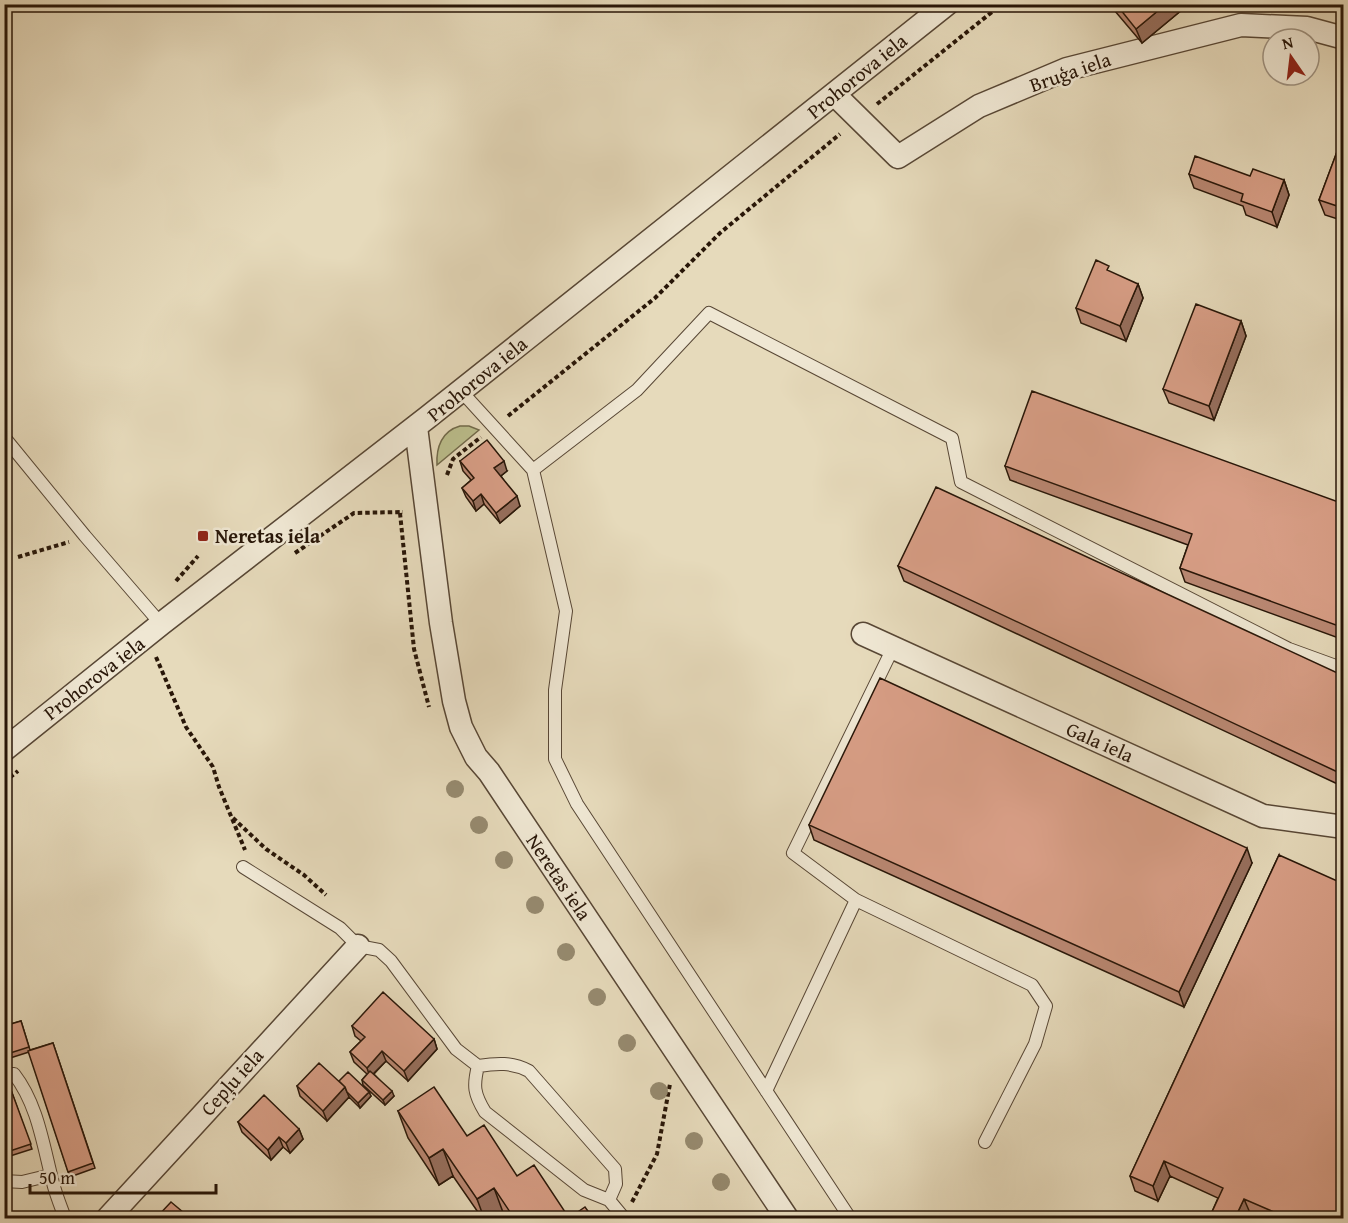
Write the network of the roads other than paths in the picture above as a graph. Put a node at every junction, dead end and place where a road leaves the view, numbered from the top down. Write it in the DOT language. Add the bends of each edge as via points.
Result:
graph roads {
  1 [pos="947,4"];
  2 [pos="1344,38"];
  3 [pos="834,94"];
  4 [pos="461,391"];
  5 [pos="416,427"];
  6 [pos="4,437"];
  7 [pos="533,470"];
  8 [pos="154,631"];
  9 [pos="863,634"];
  10 [pos="893,648"];
  11 [pos="1344,669"];
  12 [pos="4,750"];
  13 [pos="1344,827"];
  14 [pos="243,867"];
  15 [pos="856,900"];
  16 [pos="358,946"];
  17 [pos="478,1066"];
  18 [pos="4,1075"];
  19 [pos="766,1091"];
  20 [pos="984,1142"];
  21 [pos="51,1174"];
  22 [pos="4,1181"];
  23 [pos="609,1200"];
  24 [pos="65,1218"];
  25 [pos="108,1218"];
  26 [pos="624,1218"];
  27 [pos="787,1218"];
  28 [pos="850,1218"];
  1 -- 3 [label="street, Prohorova iela"];
  2 -- 3 [label="street, Bruģa iela" via="1307,28 1241,25 1067,69 979,106 897,157"];
  3 -- 4 [label="street, Prohorova iela"];
  4 -- 5 [label="street, Prohorova iela"];
  4 -- 7 [label="lane"];
  5 -- 8 [label="street, Prohorova iela"];
  5 -- 27 [label="street, Neretas iela" via="441,623 461,727 476,757"];
  6 -- 8 [label="lane" via="85,536"];
  7 -- 11 [label="lane" via="638,390 709,313 952,438 961,482 1289,649"];
  7 -- 19 [label="lane" via="566,611 555,690 555,759 577,804"];
  8 -- 12 [label="street, Prohorova iela"];
  9 -- 10 [label="street, Gala iela"];
  10 -- 13 [label="street, Gala iela" via="1263,816"];
  10 -- 15 [label="lane" via="793,853"];
  14 -- 16 [label="lane" via="340,928"];
  15 -- 19 [label="lane"];
  15 -- 20 [label="lane" via="1032,984 1046,1006 1035,1044"];
  16 -- 17 [label="lane" via="379,950 391,961 456,1049"];
  16 -- 25 [label="street, Cepļu iela"];
  17 -- 23 [label="lane" via="474,1081 485,1112 584,1190"];
  17 -- 23 [label="lane" via="498,1062 529,1071 615,1169 616,1184"];
  18 -- 21 [label="lane" via="14,1074 26,1090 42,1133"];
  19 -- 28 [label="lane"];
  21 -- 22 [label="lane" via="22,1182"];
  21 -- 24 [label="lane"];
  23 -- 26 [label="lane"];
}
